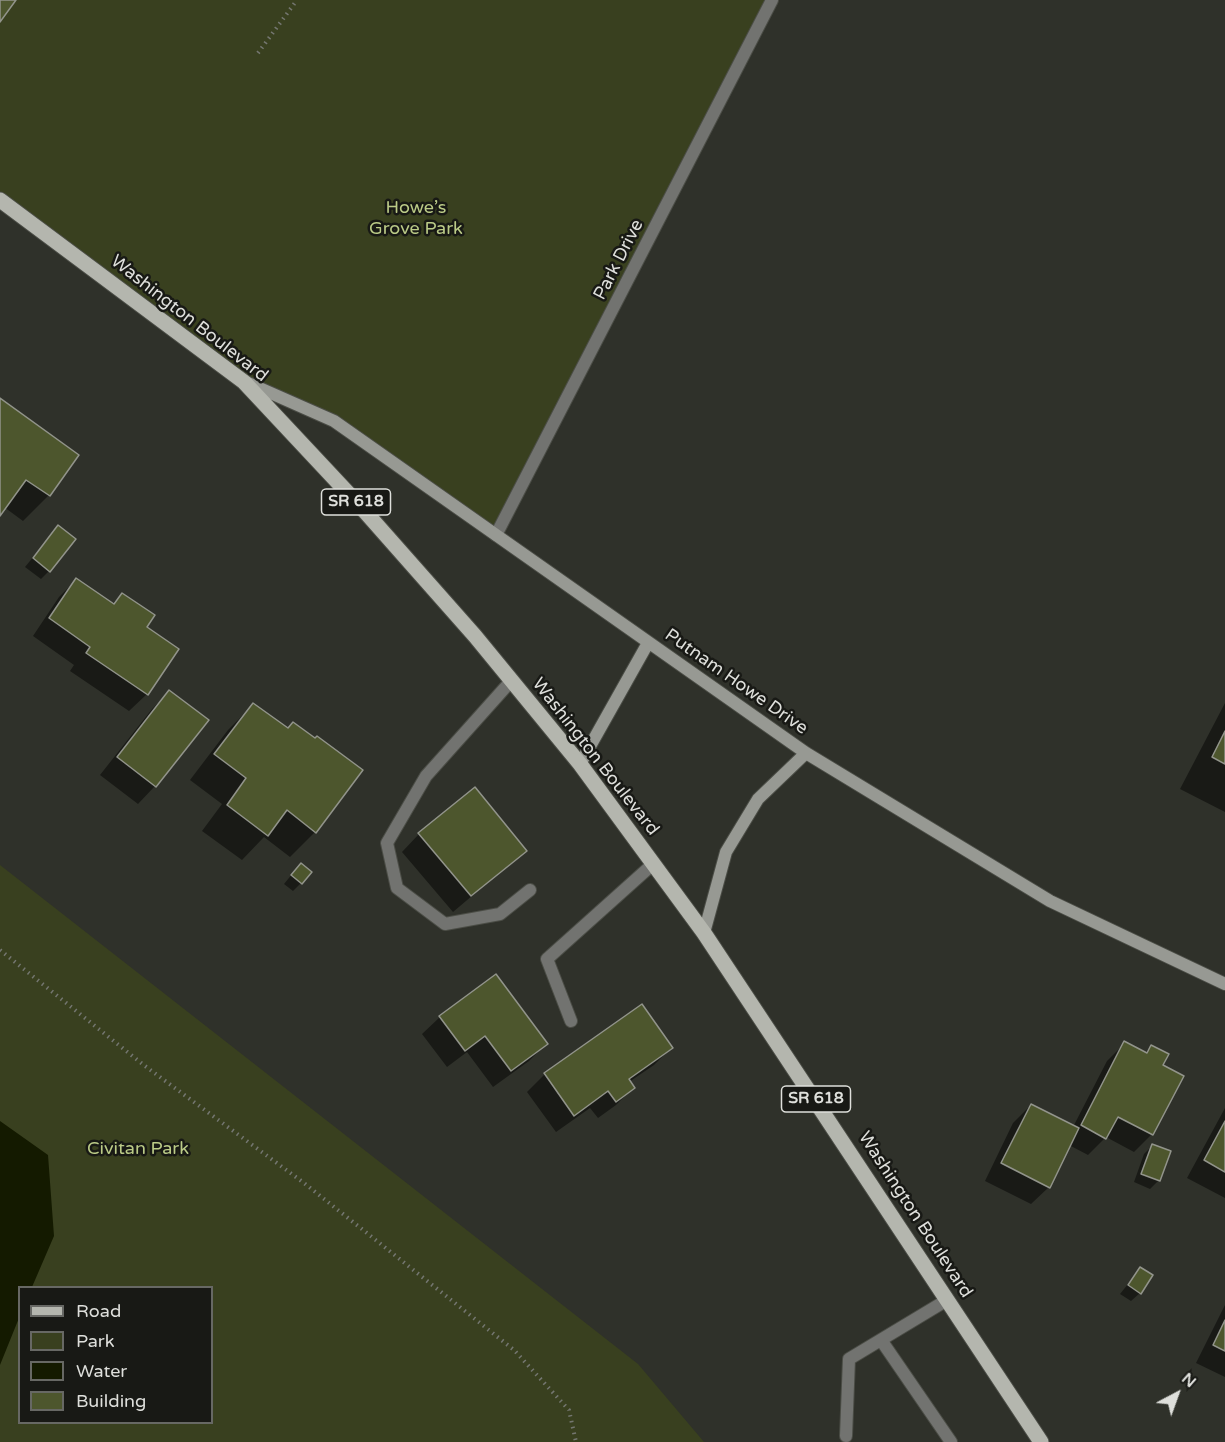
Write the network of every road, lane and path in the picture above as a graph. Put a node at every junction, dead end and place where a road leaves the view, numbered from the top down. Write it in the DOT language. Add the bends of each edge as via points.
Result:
graph roads {
  1 [pos="297,0"];
  2 [pos="772,0"];
  3 [pos="258,53"];
  4 [pos="0,200"];
  5 [pos="244,382"];
  6 [pos="496,535"];
  7 [pos="648,643"];
  8 [pos="511,681"];
  9 [pos="806,753"];
  10 [pos="580,764"];
  11 [pos="653,864"];
  12 [pos="530,890"];
  13 [pos="704,933"];
  14 [pos="0,950"];
  15 [pos="1225,984"];
  16 [pos="571,1021"];
  17 [pos="947,1300"];
  18 [pos="881,1340"];
  19 [pos="846,1437"];
  20 [pos="576,1442"];
  21 [pos="951,1442"];
  22 [pos="1041,1442"];
  1 -- 3 [label="path"];
  2 -- 6 [label="street, Park Drive"];
  4 -- 5 [label="main road, Washington Boulevard / SR 618"];
  5 -- 6 [label="street, Putnam Howe Drive" via="334,421"];
  5 -- 8 [label="main road, Washington Boulevard / SR 618" via="368,515"];
  6 -- 7 [label="street, Putnam Howe Drive"];
  7 -- 9 [label="street, Putnam Howe Drive"];
  7 -- 10 [label="street"];
  8 -- 10 [label="main road, Washington Boulevard / SR 618"];
  8 -- 12 [label="street" via="426,776 387,843 397,888 445,924 500,914"];
  9 -- 13 [label="street" via="758,799 726,852"];
  9 -- 15 [label="street, Putnam Howe Drive" via="1050,901"];
  10 -- 11 [label="main road, Washington Boulevard / SR 618"];
  11 -- 13 [label="main road, Washington Boulevard / SR 618"];
  11 -- 16 [label="street" via="547,958"];
  13 -- 17 [label="main road, Washington Boulevard / SR 618"];
  14 -- 20 [label="path" via="514,1350 569,1410"];
  17 -- 18 [label="street"];
  17 -- 22 [label="main road, Washington Boulevard / SR 618"];
  18 -- 19 [label="street" via="849,1359"];
  18 -- 21 [label="street"];
}
